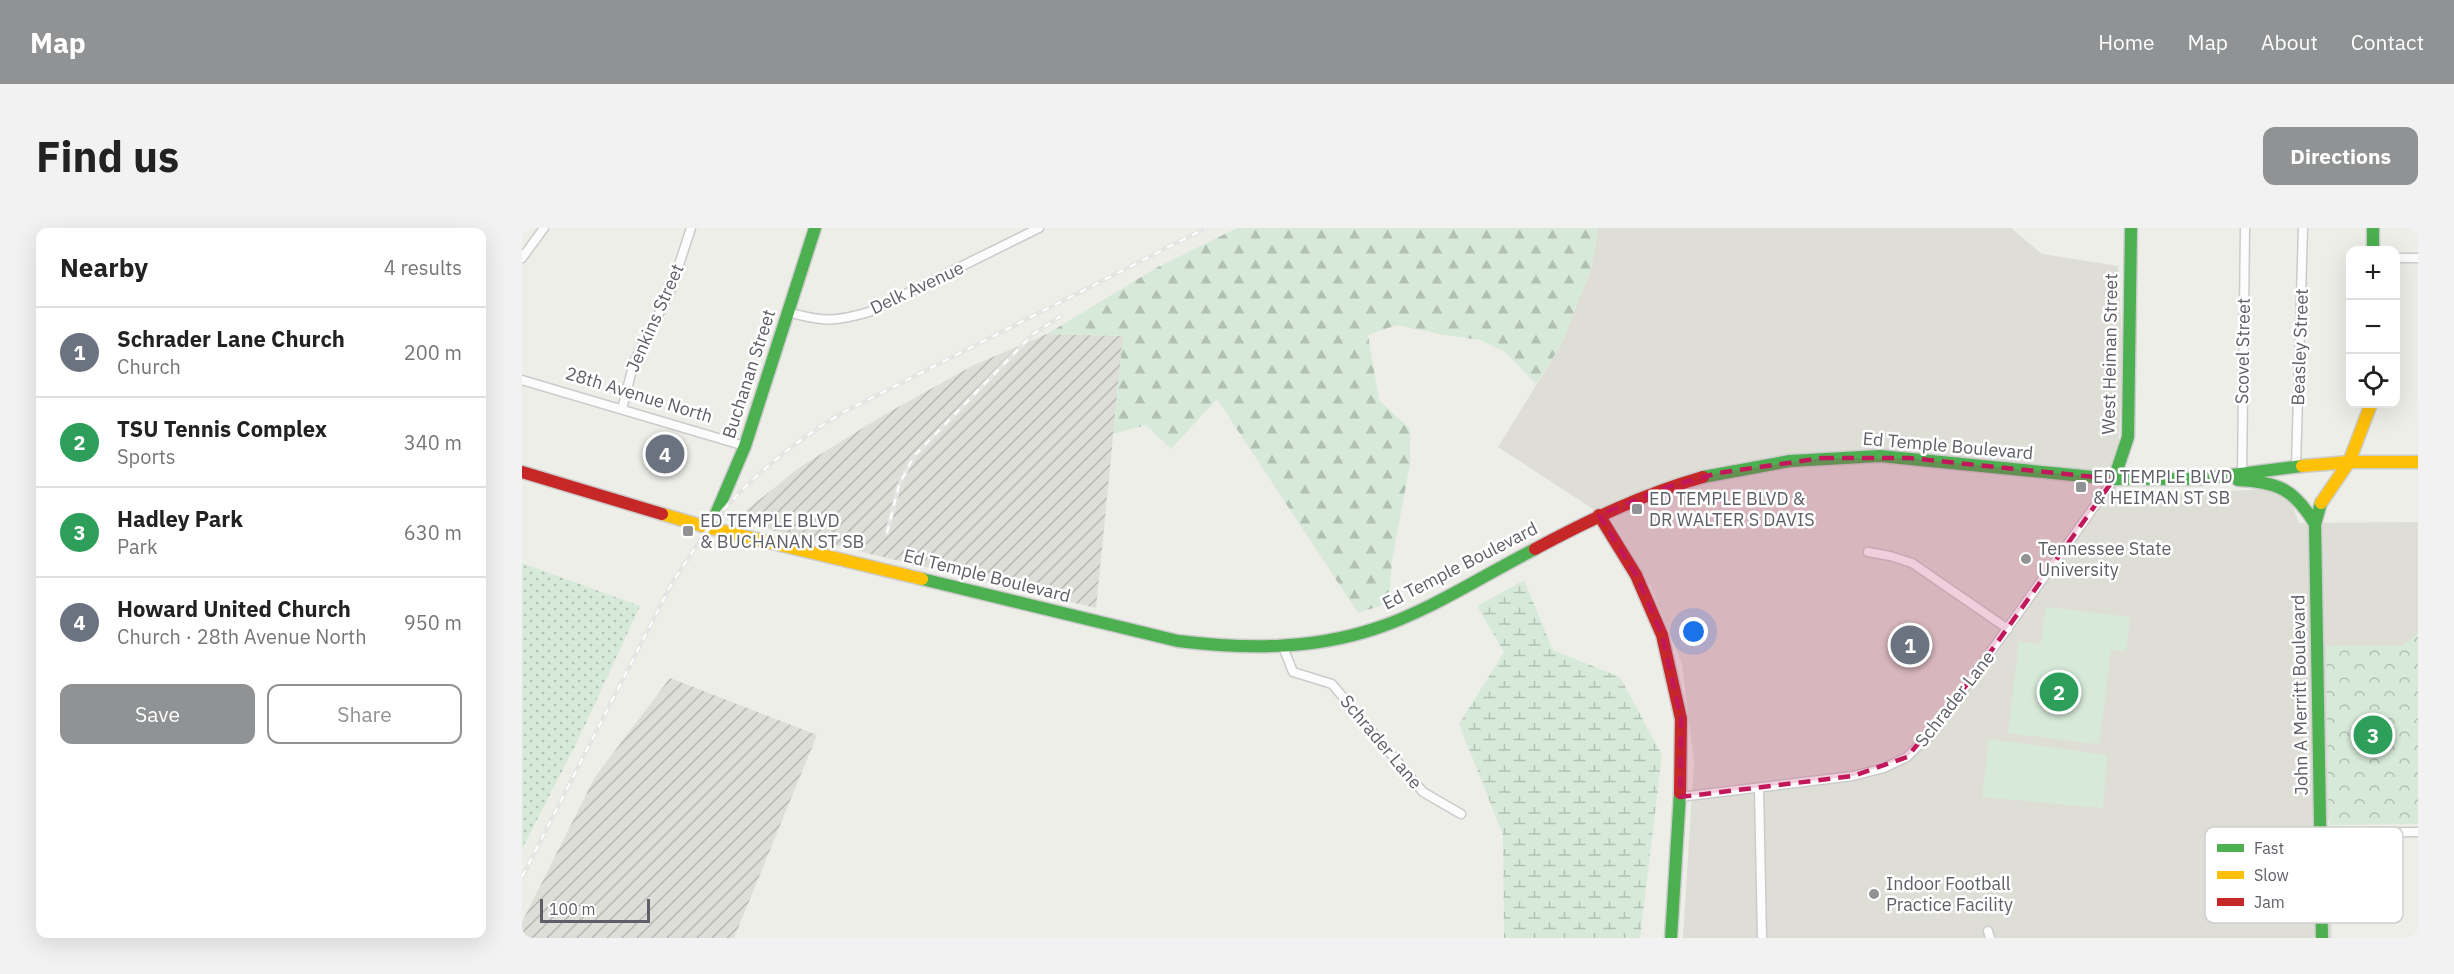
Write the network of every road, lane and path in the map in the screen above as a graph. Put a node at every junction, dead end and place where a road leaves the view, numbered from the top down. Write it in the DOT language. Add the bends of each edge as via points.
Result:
graph roads {
  1 [pos="544,228"];
  2 [pos="691,228"];
  3 [pos="815,228"];
  4 [pos="1039,228"];
  5 [pos="2131,228"];
  6 [pos="2245,228"];
  7 [pos="2303,228"];
  8 [pos="2373,228"];
  9 [pos="2373,246"];
  10 [pos="522,258"];
  11 [pos="2400,258"];
  12 [pos="2418,258"];
  13 [pos="788,312"];
  14 [pos="522,380"];
  15 [pos="2369,408"];
  16 [pos="622,409"];
  17 [pos="745,446"];
  18 [pos="2349,462"];
  19 [pos="2418,462"];
  20 [pos="2296,466"];
  21 [pos="522,472"];
  22 [pos="2242,475"];
  23 [pos="2114,479"];
  24 [pos="2201,479"];
  25 [pos="1599,515"];
  26 [pos="2315,524"];
  27 [pos="710,528"];
  28 [pos="1868,552"];
  29 [pos="2008,629"];
  30 [pos="1283,647"];
  31 [pos="1759,788"];
  32 [pos="1680,797"];
  33 [pos="1461,814"];
  34 [pos="2320,827"];
  35 [pos="2403,831"];
  36 [pos="2418,831"];
  37 [pos="2322,923"];
  38 [pos="1671,938"];
  39 [pos="1762,938"];
  40 [pos="2322,938"];
  1 -- 10 [label="street"];
  2 -- 16 [label="street, Jenkins Street" via="670,291 634,363"];
  3 -- 13 [label="main road, Buchanan Street"];
  4 -- 13 [label="street, Delk Avenue" via="869,312 840,320 814,320"];
  5 -- 23 [label="main road, West Heiman Street" via="2128,437"];
  6 -- 22 [label="street, Scovel Street"];
  7 -- 20 [label="street, Beasley Street"];
  8 -- 9 [label="main road"];
  11 -- 12 [label="street"];
  13 -- 17 [label="main road, Buchanan Street"];
  14 -- 16 [label="street, 28th Avenue North"];
  15 -- 18 [label="main road, John A Merritt Boulevard"];
  16 -- 17 [label="street, 28th Avenue North"];
  17 -- 27 [label="main road, Buchanan Street"];
  18 -- 19 [label="main road"];
  18 -- 20 [label="main road, Ed Temple Boulevard"];
  18 -- 26 [label="main road, John A Merritt Boulevard" via="2321,503"];
  20 -- 22 [label="main road, Ed Temple Boulevard"];
  21 -- 27 [label="main road, Ed Temple Boulevard"];
  22 -- 24 [label="main road, Ed Temple Boulevard"];
  23 -- 24 [label="main road, Ed Temple Boulevard"];
  23 -- 25 [label="main road, Ed Temple Boulevard" via="1909,458 1822,458 1718,473 1666,487"];
  23 -- 29 [label="street, Schrader Lane"];
  24 -- 26 [label="main road" via="2279,484 2304,504"];
  25 -- 30 [label="main road, Ed Temple Boulevard" via="1411,614 1374,629"];
  25 -- 32 [label="main road" via="1636,576 1662,635 1681,719"];
  26 -- 34 [label="main road, John A Merritt Boulevard"];
  27 -- 30 [label="main road, Ed Temple Boulevard" via="1178,640 1218,646"];
  28 -- 29 [label="street" via="1912,563"];
  29 -- 31 [label="street, Schrader Lane" via="1931,733 1907,757 1866,773"];
  30 -- 33 [label="street, Schrader Lane" via="1293,672 1332,684 1423,792"];
  31 -- 32 [label="street, Schrader Lane"];
  31 -- 39 [label="street"];
  32 -- 38 [label="main road"];
  35 -- 36 [label="street"];
  37 -- 40 [label="main road, John A Merritt Boulevard"];
}
